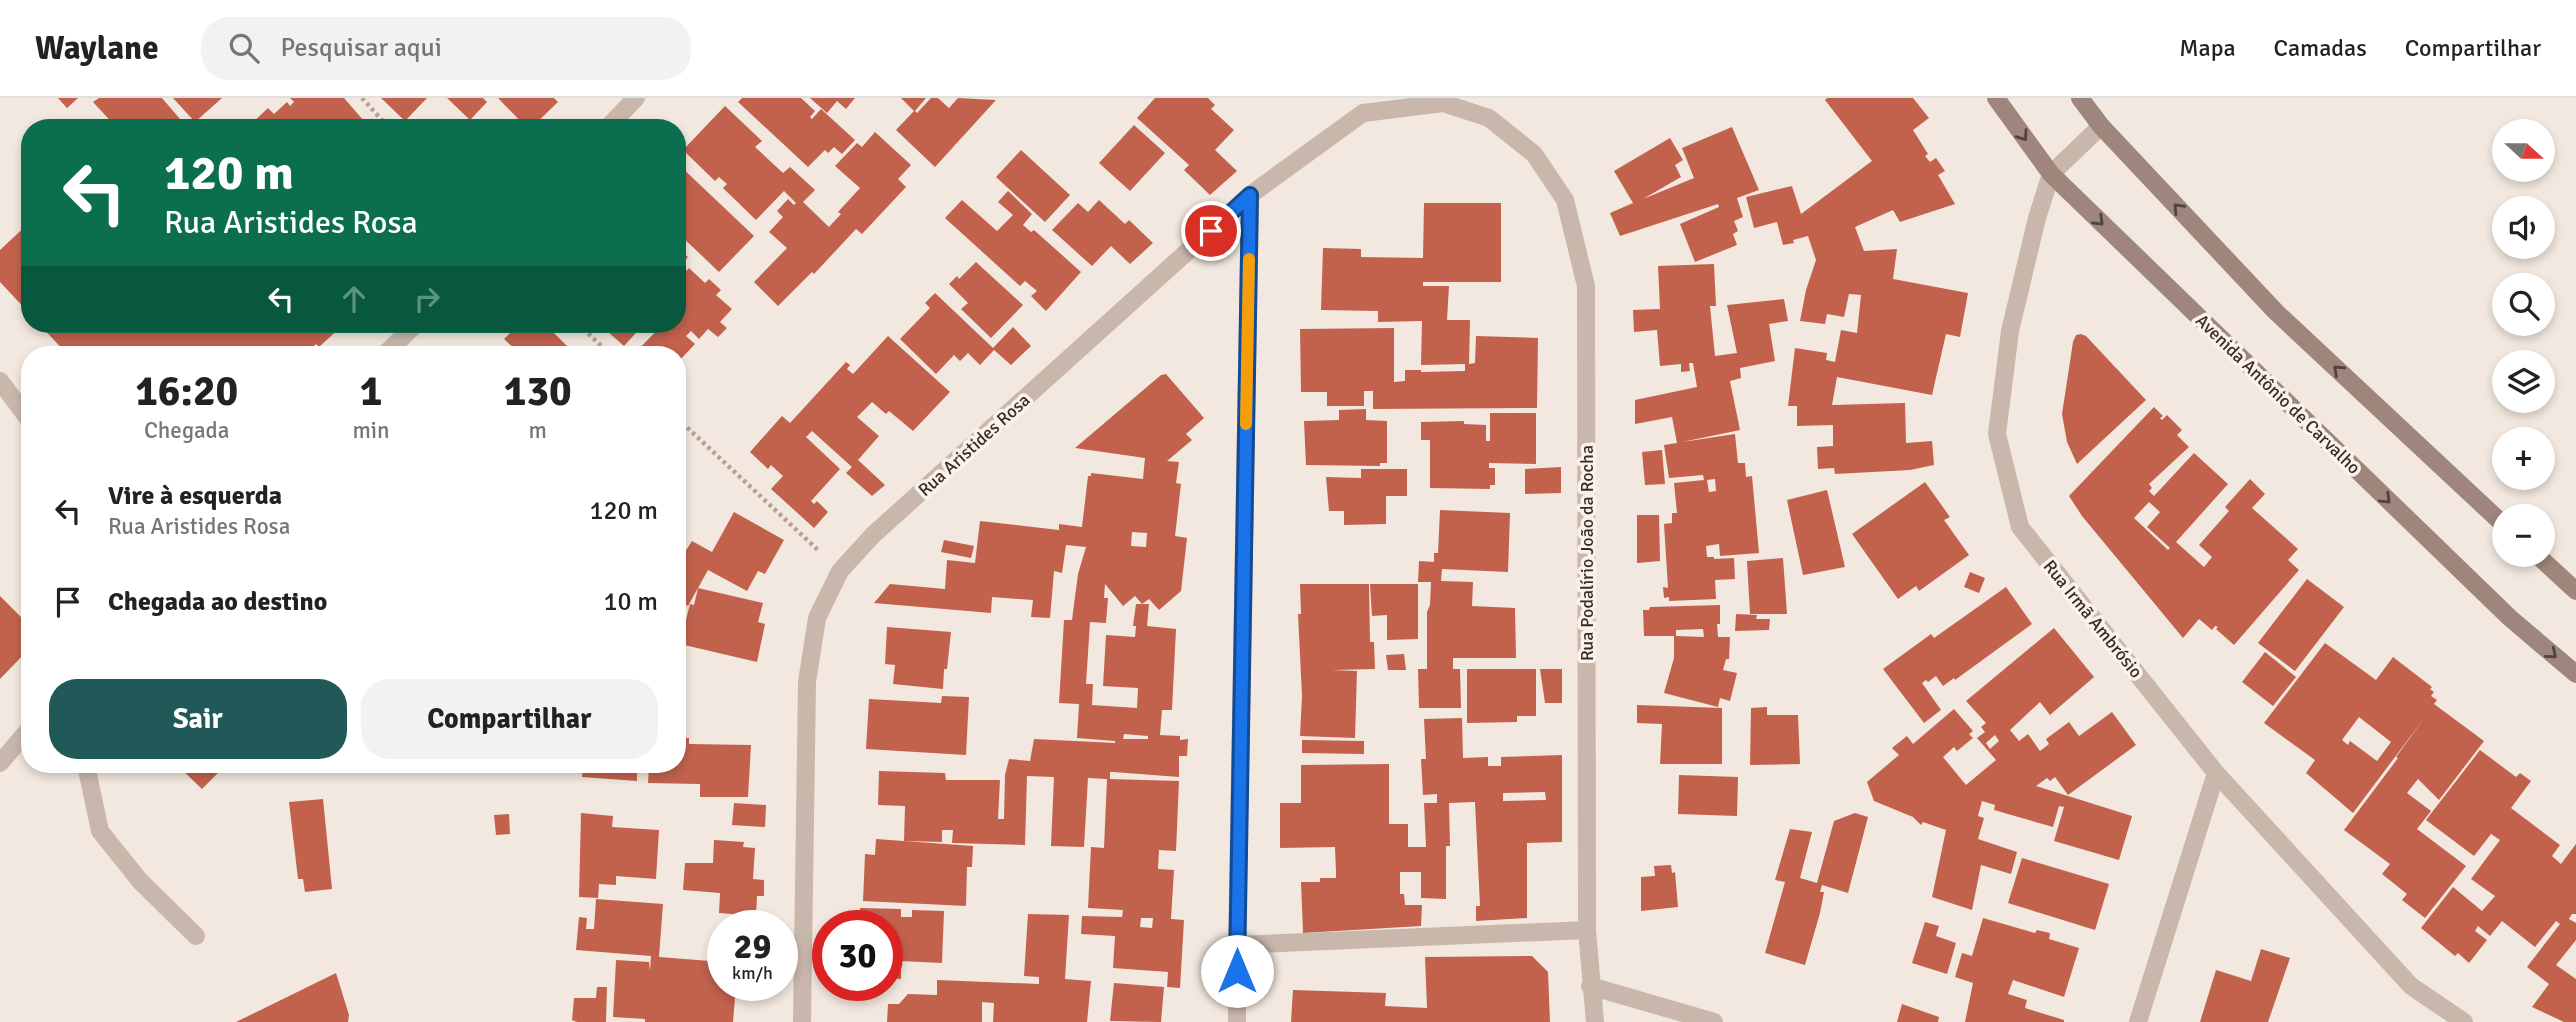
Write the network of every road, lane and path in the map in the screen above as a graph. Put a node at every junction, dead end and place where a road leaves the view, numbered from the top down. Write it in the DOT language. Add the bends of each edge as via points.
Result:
graph roads {
  1 [pos="362,98"];
  2 [pos="636,98"];
  3 [pos="1996,98"];
  4 [pos="2080,98"];
  5 [pos="1489,118"];
  6 [pos="381,119"];
  7 [pos="616,119"];
  8 [pos="2101,126"];
  9 [pos="2050,174"];
  10 [pos="1250,195"];
  11 [pos="407,333"];
  12 [pos="588,333"];
  13 [pos="393,346"];
  14 [pos="601,346"];
  15 [pos="0,381"];
  16 [pos="21,409"];
  17 [pos="686,426"];
  18 [pos="2492,513"];
  19 [pos="2550,567"];
  20 [pos="840,571"];
  21 [pos="2576,591"];
  22 [pos="2576,674"];
  23 [pos="21,738"];
  24 [pos="0,763"];
  25 [pos="88,773"];
  26 [pos="2216,773"];
  27 [pos="1587,930"];
  28 [pos="196,936"];
  29 [pos="1237,945"];
  30 [pos="1590,986"];
  31 [pos="802,1022"];
  32 [pos="1237,1022"];
  33 [pos="1595,1022"];
  34 [pos="1714,1022"];
  35 [pos="2138,1022"];
  36 [pos="2464,1022"];
  1 -- 6 [label="path"];
  2 -- 7 [label="street"];
  3 -- 9 [label="main road, Avenida Antônio de Carvalho, one-way"];
  4 -- 8 [label="main road"];
  5 -- 10 [label="street, Rua Aristides Rosa" via="1443,103 1363,113"];
  5 -- 27 [label="street, Rua Podalírio João da Rocha" via="1534,154 1565,200 1586,286"];
  8 -- 9 [label="street"];
  18 -- 8 [label="main road, one-way" via="2276,312"];
  9 -- 22 [label="main road, Avenida Antônio de Carvalho, one-way" via="2510,618"];
  9 -- 26 [label="street, Rua Irmã Ambrósio" via="2010,331 1997,434 2020,527"];
  10 -- 20 [label="street, Rua Aristides Rosa"];
  10 -- 29 [label="street"];
  11 -- 13 [label="street"];
  12 -- 14 [label="path"];
  15 -- 16 [label="street"];
  17 -- 20 [label="path"];
  19 -- 21 [label="main road"];
  20 -- 31 [label="street, Rua Aristides Rosa" via="817,618 807,682"];
  23 -- 24 [label="street"];
  25 -- 28 [label="street" via="100,831 140,881"];
  26 -- 35 [label="street"];
  26 -- 36 [label="street, Rua Irmã Ambrósio" via="2411,986"];
  27 -- 29 [label="street"];
  27 -- 30 [label="street, Rua Podalírio João da Rocha"];
  29 -- 32 [label="street"];
  30 -- 33 [label="street, Rua Podalírio João da Rocha"];
  30 -- 34 [label="street"];
}
